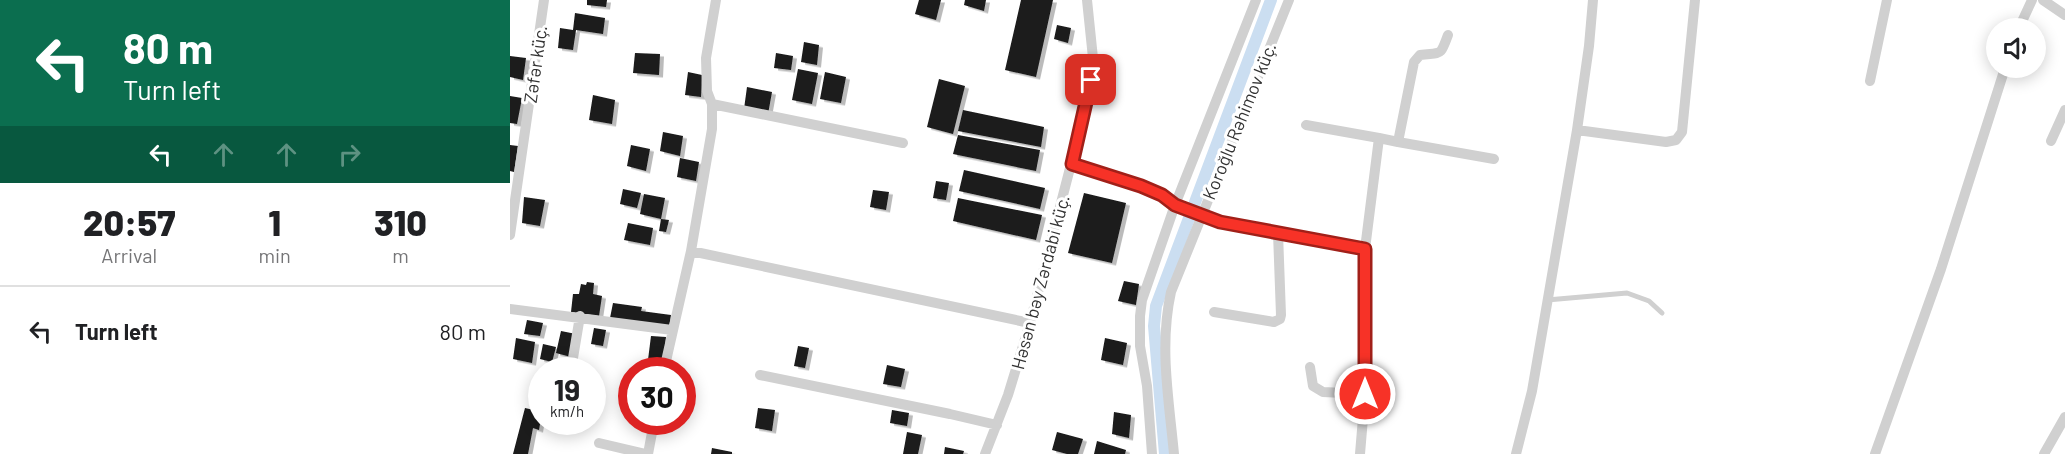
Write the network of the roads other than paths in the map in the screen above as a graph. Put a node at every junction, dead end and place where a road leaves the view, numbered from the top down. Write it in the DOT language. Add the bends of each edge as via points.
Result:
graph roads {
  1 [pos="544,0"];
  2 [pos="716,0"];
  3 [pos="1087,0"];
  4 [pos="1256,0"];
  5 [pos="1289,0"];
  6 [pos="1593,0"];
  7 [pos="1695,0"];
  8 [pos="1887,0"];
  9 [pos="2032,0"];
  10 [pos="2043,0"];
  11 [pos="2065,15"];
  12 [pos="2024,18"];
  13 [pos="1448,35"];
  14 [pos="2002,78"];
  15 [pos="1870,81"];
  16 [pos="712,104"];
  17 [pos="2065,110"];
  18 [pos="1306,125"];
  19 [pos="1577,130"];
  20 [pos="1379,138"];
  21 [pos="2051,141"];
  22 [pos="903,142"];
  23 [pos="1398,142"];
  24 [pos="1494,159"];
  25 [pos="1072,164"];
  26 [pos="1175,205"];
  27 [pos="1201,216"];
  28 [pos="1278,233"];
  29 [pos="510,235"];
  30 [pos="1365,249"];
  31 [pos="691,251"];
  32 [pos="1547,300"];
  33 [pos="510,309"];
  34 [pos="1214,312"];
  35 [pos="1662,313"];
  36 [pos="580,316"];
  37 [pos="1030,323"];
  38 [pos="672,330"];
  39 [pos="573,357"];
  40 [pos="667,357"];
  41 [pos="1310,367"];
  42 [pos="759,375"];
  43 [pos="1365,394"];
  44 [pos="2065,417"];
  45 [pos="997,425"];
  46 [pos="651,435"];
  47 [pos="599,443"];
  48 [pos="647,454"];
  49 [pos="985,454"];
  50 [pos="1152,454"];
  51 [pos="1174,454"];
  52 [pos="1360,454"];
  53 [pos="1516,454"];
  54 [pos="1875,454"];
  55 [pos="2044,454"];
  1 -- 29 [label="street, Zəfər küç."];
  2 -- 16 [label="street" via="706,58 707,91"];
  3 -- 25 [label="street, Həsən bəy Zərdabi küç." via="1093,58 1091,80"];
  4 -- 26 [label="street, Koroğlu Rəhimov küç."];
  5 -- 27 [label="street, Koroğlu Rəhimov küç."];
  6 -- 19 [label="street"];
  7 -- 19 [label="street" via="1682,132 1676,141"];
  8 -- 15 [label="street"];
  9 -- 12 [label="street"];
  10 -- 11 [label="street"];
  13 -- 23 [label="street" via="1442,51 1420,55 1413,62"];
  14 -- 54 [label="street" via="1941,269"];
  16 -- 22 [label="street"];
  16 -- 31 [label="street" via="712,129"];
  17 -- 21 [label="street"];
  18 -- 20 [label="street"];
  19 -- 32 [label="street"];
  20 -- 23 [label="street"];
  20 -- 30 [label="street"];
  23 -- 24 [label="street"];
  25 -- 26 [label="street" via="1141,186"];
  25 -- 37 [label="street, Həsən bəy Zərdabi küç."];
  26 -- 27 [label="street"];
  26 -- 50 [label="street, Koroğlu Rəhimov küç." via="1148,280 1140,316"];
  27 -- 28 [label="street"];
  27 -- 51 [label="street, Koroğlu Rəhimov küç." via="1171,292 1165,331"];
  28 -- 30 [label="street"];
  28 -- 34 [label="street" via="1280,319 1274,322"];
  30 -- 43 [label="street"];
  31 -- 37 [label="street"];
  31 -- 38 [label="street"];
  32 -- 35 [label="lane" via="1627,294 1649,302"];
  32 -- 53 [label="street" via="1532,391"];
  33 -- 36 [label="street"];
  36 -- 38 [label="street"];
  36 -- 39 [label="street"];
  37 -- 45 [label="street, Həsən bəy Zərdabi küç."];
  38 -- 40 [label="street"];
  41 -- 43 [label="street" via="1313,386 1323,392"];
  42 -- 45 [label="street"];
  43 -- 52 [label="street"];
  44 -- 55 [label="street"];
  45 -- 49 [label="street, Həsən bəy Zərdabi küç."];
  46 -- 48 [label="street"];
  47 -- 48 [label="street"];
}
